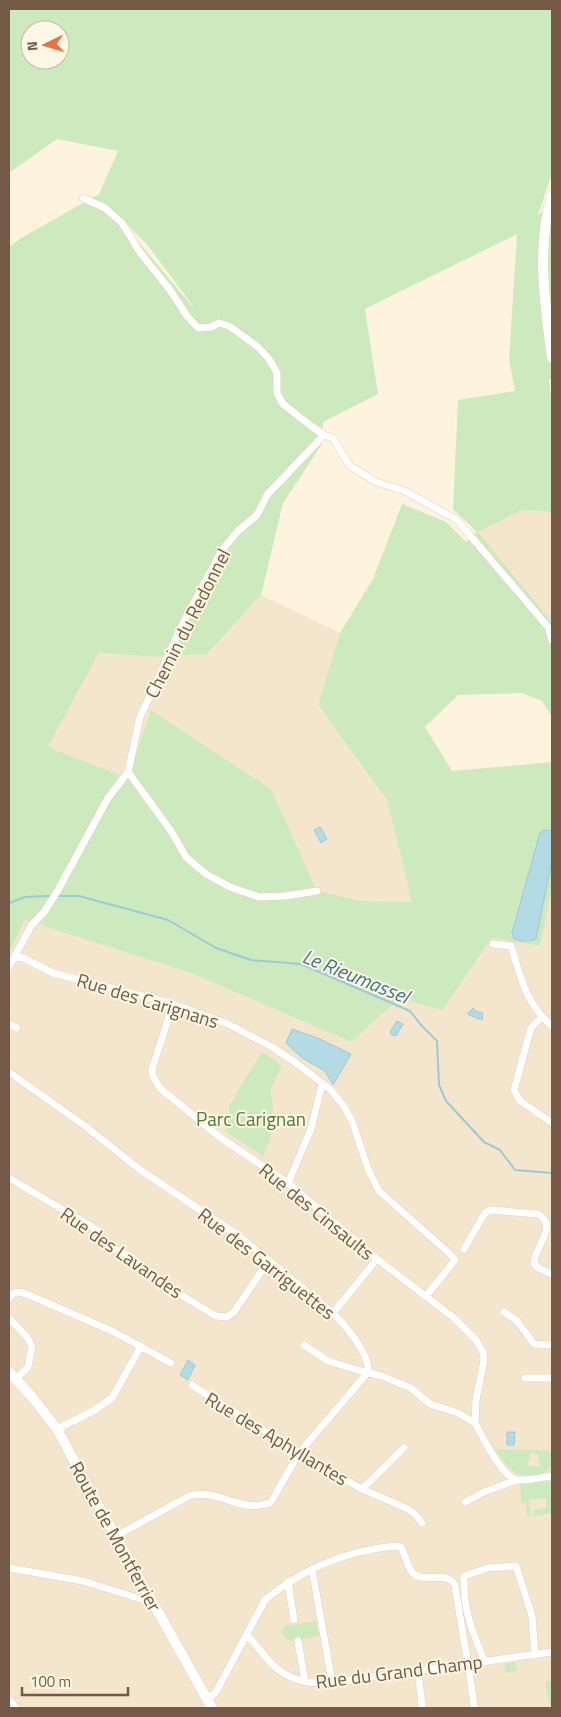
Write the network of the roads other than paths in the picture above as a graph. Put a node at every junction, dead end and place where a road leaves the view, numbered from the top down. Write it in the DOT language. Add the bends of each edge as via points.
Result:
graph roads {
  1 [pos="552,195"];
  2 [pos="83,198"];
  3 [pos="552,358"];
  4 [pos="324,435"];
  5 [pos="552,640"];
  6 [pos="128,772"];
  7 [pos="317,891"];
  8 [pos="493,944"];
  9 [pos="14,958"];
  10 [pos="9,967"];
  11 [pos="173,1004"];
  12 [pos="540,1017"];
  13 [pos="9,1024"];
  14 [pos="552,1026"];
  15 [pos="16,1028"];
  16 [pos="9,1072"];
  17 [pos="322,1084"];
  18 [pos="552,1123"];
  19 [pos="9,1178"];
  20 [pos="288,1182"];
  21 [pos="464,1249"];
  22 [pos="378,1259"];
  23 [pos="269,1260"];
  24 [pos="552,1274"];
  25 [pos="426,1296"];
  26 [pos="9,1298"];
  27 [pos="504,1312"];
  28 [pos="332,1313"];
  29 [pos="9,1318"];
  30 [pos="304,1345"];
  31 [pos="552,1345"];
  32 [pos="141,1346"];
  33 [pos="171,1363"];
  34 [pos="368,1372"];
  35 [pos="12,1375"];
  36 [pos="525,1378"];
  37 [pos="552,1378"];
  38 [pos="192,1386"];
  39 [pos="475,1424"];
  40 [pos="57,1429"];
  41 [pos="404,1448"];
  42 [pos="299,1453"];
  43 [pos="552,1476"];
  44 [pos="516,1480"];
  45 [pos="362,1489"];
  46 [pos="465,1502"];
  47 [pos="422,1523"];
  48 [pos="116,1536"];
  49 [pos="9,1568"];
  50 [pos="312,1569"];
  51 [pos="288,1582"];
  52 [pos="149,1598"];
  53 [pos="294,1620"];
  54 [pos="247,1634"];
  55 [pos="298,1642"];
  56 [pos="242,1645"];
  57 [pos="258,1649"];
  58 [pos="552,1652"];
  59 [pos="535,1654"];
  60 [pos="485,1662"];
  61 [pos="469,1664"];
  62 [pos="418,1671"];
  63 [pos="305,1682"];
  64 [pos="332,1682"];
  65 [pos="10,1700"];
  66 [pos="209,1704"];
  67 [pos="422,1706"];
  68 [pos="474,1706"];
  69 [pos="16,1708"];
  1 -- 3 [label="street" via="546,224 543,273"];
  2 -- 4 [label="street" via="105,208 122,223 139,251 198,328 219,323 229,326 258,347 277,373 277,393 284,404"];
  4 -- 5 [label="street" via="333,438 357,471 376,482 404,491 457,520 548,628"];
  4 -- 6 [label="street, Chemin du Redonnel" via="267,495 257,515 238,530 222,550 184,621 140,717"];
  6 -- 7 [label="street" via="186,856 206,874 230,887 260,897"];
  6 -- 9 [label="street, Chemin du Redonnel" via="108,798 58,890 31,926"];
  8 -- 12 [label="street" via="511,946 525,990"];
  9 -- 10 [label="street, Chemin du Redonnel"];
  9 -- 11 [label="street, Rue des Carignans" via="21,957 53,973"];
  11 -- 17 [label="street, Rue des Carignans" via="248,1033 296,1063"];
  11 -- 20 [label="street, Rue des Cinsaults" via="152,1069 156,1082 221,1138"];
  12 -- 14 [label="street"];
  12 -- 18 [label="street" via="531,1028 514,1090 519,1100"];
  13 -- 15 [label="street"];
  16 -- 23 [label="street, Rue des Garriguettes"];
  17 -- 20 [label="street" via="311,1129"];
  17 -- 25 [label="street, Rue des Carignans" via="344,1105 379,1191 455,1260"];
  19 -- 23 [label="street, Rue des Lavandes" via="99,1231 105,1245 129,1256 181,1295 216,1316 227,1317 234,1312"];
  20 -- 22 [label="street, Rue des Cinsaults"];
  21 -- 24 [label="street" via="485,1213 491,1210 538,1214 548,1224 534,1262 538,1268"];
  22 -- 25 [label="street, Rue des Cinsaults"];
  22 -- 28 [label="street"];
  23 -- 28 [label="street, Rue des Garriguettes"];
  25 -- 39 [label="street" via="454,1318 483,1352"];
  26 -- 32 [label="street" via="17,1291 29,1295 112,1330"];
  27 -- 31 [label="street" via="517,1321 534,1344"];
  28 -- 34 [label="street, Rue des Garriguettes" via="346,1325 368,1364"];
  29 -- 35 [label="street" via="32,1347 28,1367"];
  30 -- 34 [label="street" via="328,1361"];
  32 -- 33 [label="street"];
  32 -- 40 [label="street" via="112,1398"];
  34 -- 39 [label="street" via="411,1388 430,1404 458,1413"];
  34 -- 42 [label="street"];
  35 -- 40 [label="street, Route de Montferrier"];
  36 -- 37 [label="street"];
  38 -- 42 [label="street, Rue des Aphyllantes"];
  39 -- 44 [label="street" via="500,1466"];
  40 -- 48 [label="street, Route de Montferrier"];
  41 -- 45 [label="street, Rue des Aphyllantes"];
  42 -- 45 [label="street, Rue des Aphyllantes"];
  42 -- 48 [label="street" via="270,1502 264,1505 253,1506 198,1493"];
  43 -- 44 [label="street"];
  44 -- 46 [label="street"];
  45 -- 47 [label="street, Rue des Aphyllantes" via="408,1509"];
  48 -- 52 [label="street, Route de Montferrier"];
  49 -- 52 [label="street" via="83,1581 144,1600"];
  50 -- 51 [label="street"];
  50 -- 61 [label="street" via="332,1559 401,1546 411,1572 418,1576 452,1580"];
  50 -- 64 [label="street"];
  51 -- 53 [label="street"];
  51 -- 54 [label="street" via="265,1600"];
  52 -- 66 [label="street, Route de Montferrier"];
  54 -- 56 [label="street"];
  54 -- 57 [label="street, Rue du Grand Champ"];
  55 -- 63 [label="street"];
  56 -- 57 [label="street"];
  56 -- 66 [label="street"];
  57 -- 63 [label="street, Rue du Grand Champ" via="282,1672"];
  58 -- 59 [label="street, Rue du Grand Champ"];
  59 -- 60 [label="street, Rue du Grand Champ"];
  59 -- 60 [label="street" via="532,1616 516,1566 488,1568 464,1576 466,1611"];
  60 -- 61 [label="street, Rue du Grand Champ"];
  61 -- 62 [label="street, Rue du Grand Champ"];
  61 -- 68 [label="street"];
  62 -- 64 [label="street, Rue du Grand Champ"];
  62 -- 67 [label="street"];
  63 -- 64 [label="street, Rue du Grand Champ"];
  65 -- 69 [label="street"];
}
